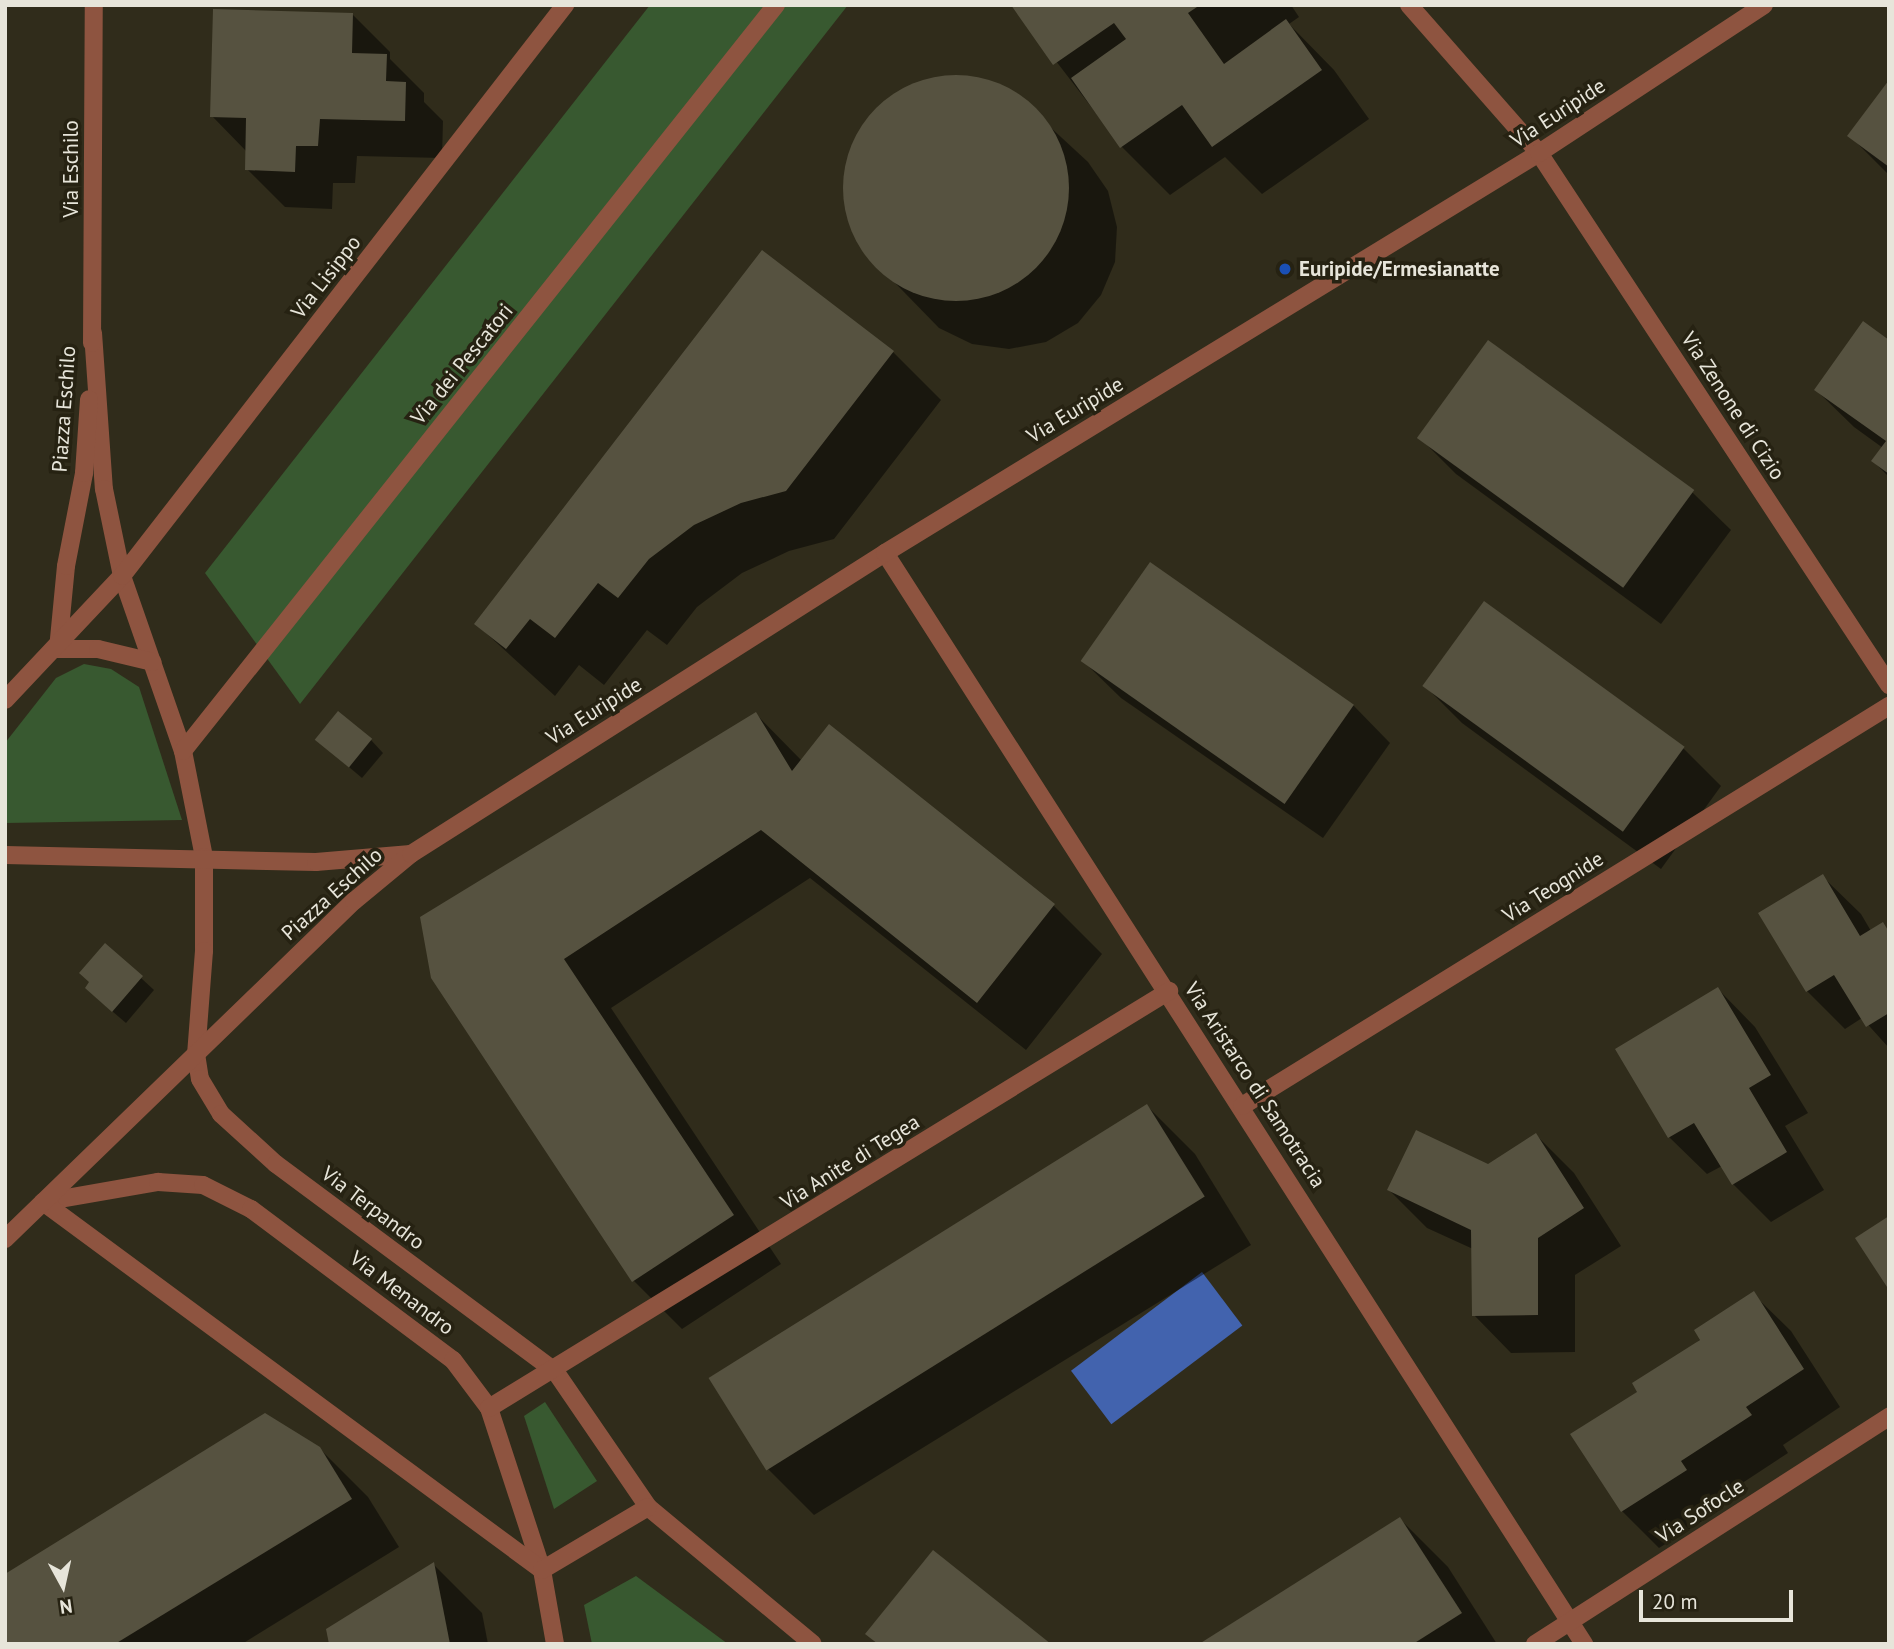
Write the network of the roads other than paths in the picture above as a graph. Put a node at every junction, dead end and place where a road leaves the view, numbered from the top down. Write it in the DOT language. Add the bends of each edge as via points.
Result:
graph roads {
  1 [pos="94,5"];
  2 [pos="565,5"];
  3 [pos="776,5"];
  4 [pos="1409,5"];
  5 [pos="1764,5"];
  6 [pos="1538,153"];
  7 [pos="93,333"];
  8 [pos="885,553"];
  9 [pos="122,576"];
  10 [pos="58,649"];
  11 [pos="152,662"];
  12 [pos="1889,685"];
  13 [pos="5,700"];
  14 [pos="1889,706"];
  15 [pos="183,751"];
  16 [pos="411,854"];
  17 [pos="5,855"];
  18 [pos="204,857"];
  19 [pos="1169,992"];
  20 [pos="196,1054"];
  21 [pos="1242,1106"];
  22 [pos="43,1202"];
  23 [pos="5,1238"];
  24 [pos="555,1371"];
  25 [pos="489,1408"];
  26 [pos="1889,1417"];
  27 [pos="648,1507"];
  28 [pos="542,1570"];
  29 [pos="1570,1621"];
  30 [pos="555,1644"];
  31 [pos="813,1644"];
  32 [pos="1535,1644"];
  33 [pos="1584,1644"];
  1 -- 7 [label="street, Via Eschilo"];
  2 -- 9 [label="street, Via Lisippo"];
  3 -- 15 [label="street, Via dei Pescatori"];
  4 -- 6 [label="street, Via Zenone di Cizio"];
  5 -- 6 [label="street, Via Euripide"];
  6 -- 8 [label="street, Via Euripide"];
  6 -- 12 [label="street, Via Zenone di Cizio"];
  7 -- 9 [label="street, Piazza Eschilo" via="104,489"];
  7 -- 10 [label="street, Piazza Eschilo" via="83,474 66,566"];
  8 -- 16 [label="street, Via Euripide"];
  8 -- 19 [label="street, Via Aristarco di Samotracia"];
  9 -- 10 [label="street"];
  9 -- 11 [label="street, Piazza Eschilo"];
  10 -- 11 [label="street" via="98,649"];
  10 -- 13 [label="street"];
  11 -- 15 [label="street, Piazza Eschilo"];
  14 -- 21 [label="street, Via Teognide"];
  15 -- 18 [label="street, Piazza Eschilo"];
  16 -- 18 [label="street, Piazza Eschilo" via="316,862"];
  16 -- 20 [label="street, Piazza Eschilo"];
  17 -- 18 [label="street, Piazza Eschilo"];
  18 -- 20 [label="street, Piazza Eschilo" via="205,951"];
  19 -- 21 [label="street, Via Aristarco di Samotracia"];
  19 -- 24 [label="street, Via Anite di Tegea"];
  20 -- 22 [label="street, Piazza Eschilo"];
  20 -- 24 [label="street, Via Terpandro" via="200,1079 221,1114 276,1164"];
  21 -- 29 [label="street, Via Aristarco di Samotracia"];
  22 -- 23 [label="street, Piazza Eschilo"];
  22 -- 25 [label="street, Via Menandro" via="159,1182 203,1185 251,1209 453,1360"];
  22 -- 28 [label="street"];
  24 -- 25 [label="street"];
  24 -- 27 [label="street, Via Terpandro"];
  25 -- 28 [label="street, Via Menandro"];
  26 -- 29 [label="street, Via Sofocle"];
  27 -- 28 [label="street"];
  27 -- 31 [label="street, Via Terpandro"];
  28 -- 30 [label="street, Via Menandro"];
  29 -- 32 [label="street, Via Sofocle"];
  29 -- 33 [label="street, Via Aristarco di Samotracia"];
}
